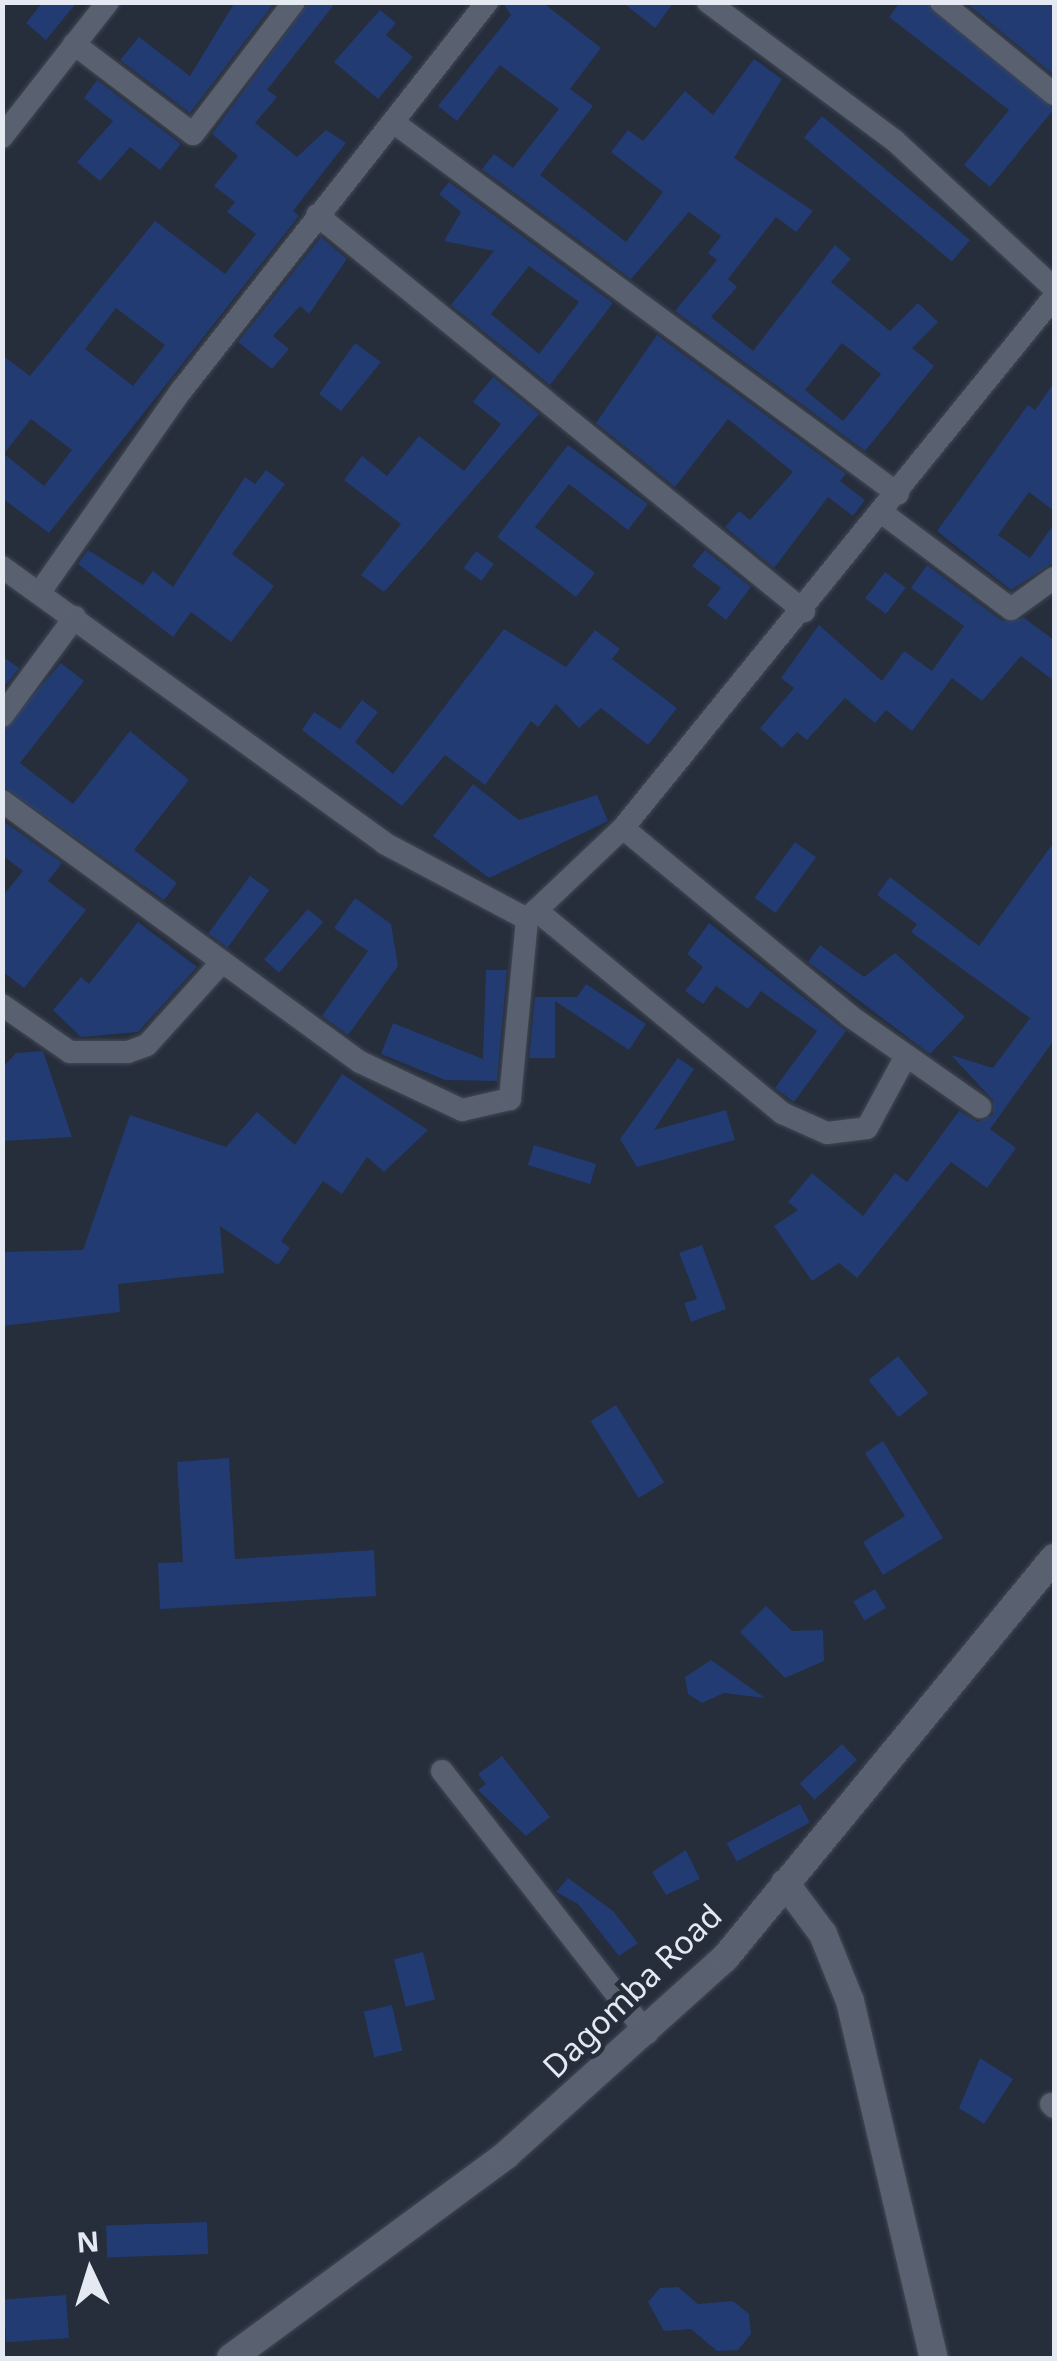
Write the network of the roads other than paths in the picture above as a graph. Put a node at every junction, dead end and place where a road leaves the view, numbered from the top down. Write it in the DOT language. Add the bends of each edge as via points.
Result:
graph roads {
  1 [pos="108,2"];
  2 [pos="294,2"];
  3 [pos="708,2"];
  4 [pos="941,2"];
  5 [pos="481,5"];
  6 [pos="74,44"];
  7 [pos="1054,94"];
  8 [pos="398,125"];
  9 [pos="2,137"];
  10 [pos="318,215"];
  11 [pos="1054,288"];
  12 [pos="1054,297"];
  13 [pos="898,494"];
  14 [pos="885,516"];
  15 [pos="2,566"];
  16 [pos="1054,578"];
  17 [pos="40,592"];
  18 [pos="804,611"];
  19 [pos="75,617"];
  20 [pos="2,716"];
  21 [pos="2,800"];
  22 [pos="623,828"];
  23 [pos="531,914"];
  24 [pos="221,963"];
  25 [pos="2,1005"];
  26 [pos="906,1056"];
  27 [pos="980,1107"];
  28 [pos="1054,1558"];
  29 [pos="442,1771"];
  30 [pos="785,1883"];
  31 [pos="647,2033"];
  32 [pos="231,2358"];
  33 [pos="934,2358"];
  1 -- 6 [label="street"];
  2 -- 6 [label="street" via="194,134"];
  3 -- 11 [label="street" via="894,140"];
  4 -- 7 [label="street"];
  5 -- 8 [label="street"];
  6 -- 9 [label="street"];
  8 -- 10 [label="street"];
  8 -- 13 [label="street"];
  10 -- 17 [label="street"];
  10 -- 18 [label="street"];
  12 -- 13 [label="street"];
  13 -- 14 [label="street"];
  14 -- 16 [label="street" via="1010,609"];
  14 -- 18 [label="street"];
  15 -- 17 [label="street"];
  17 -- 19 [label="street"];
  18 -- 22 [label="street"];
  19 -- 20 [label="street"];
  19 -- 23 [label="street" via="384,843"];
  21 -- 24 [label="street"];
  22 -- 23 [label="street"];
  22 -- 26 [label="street"];
  23 -- 24 [label="street" via="510,1099 484,1112 360,1062"];
  23 -- 26 [label="street" via="734,1077 827,1134 867,1128"];
  24 -- 25 [label="street" via="147,1044 128,1052 70,1052"];
  26 -- 27 [label="street"];
  28 -- 30 [label="street, Dagomba Road"];
  29 -- 31 [label="street"];
  30 -- 31 [label="street, Dagomba Road"];
  30 -- 33 [label="street" via="824,1934 850,2001"];
  31 -- 32 [label="street, Dagomba Road" via="506,2155"];
}
